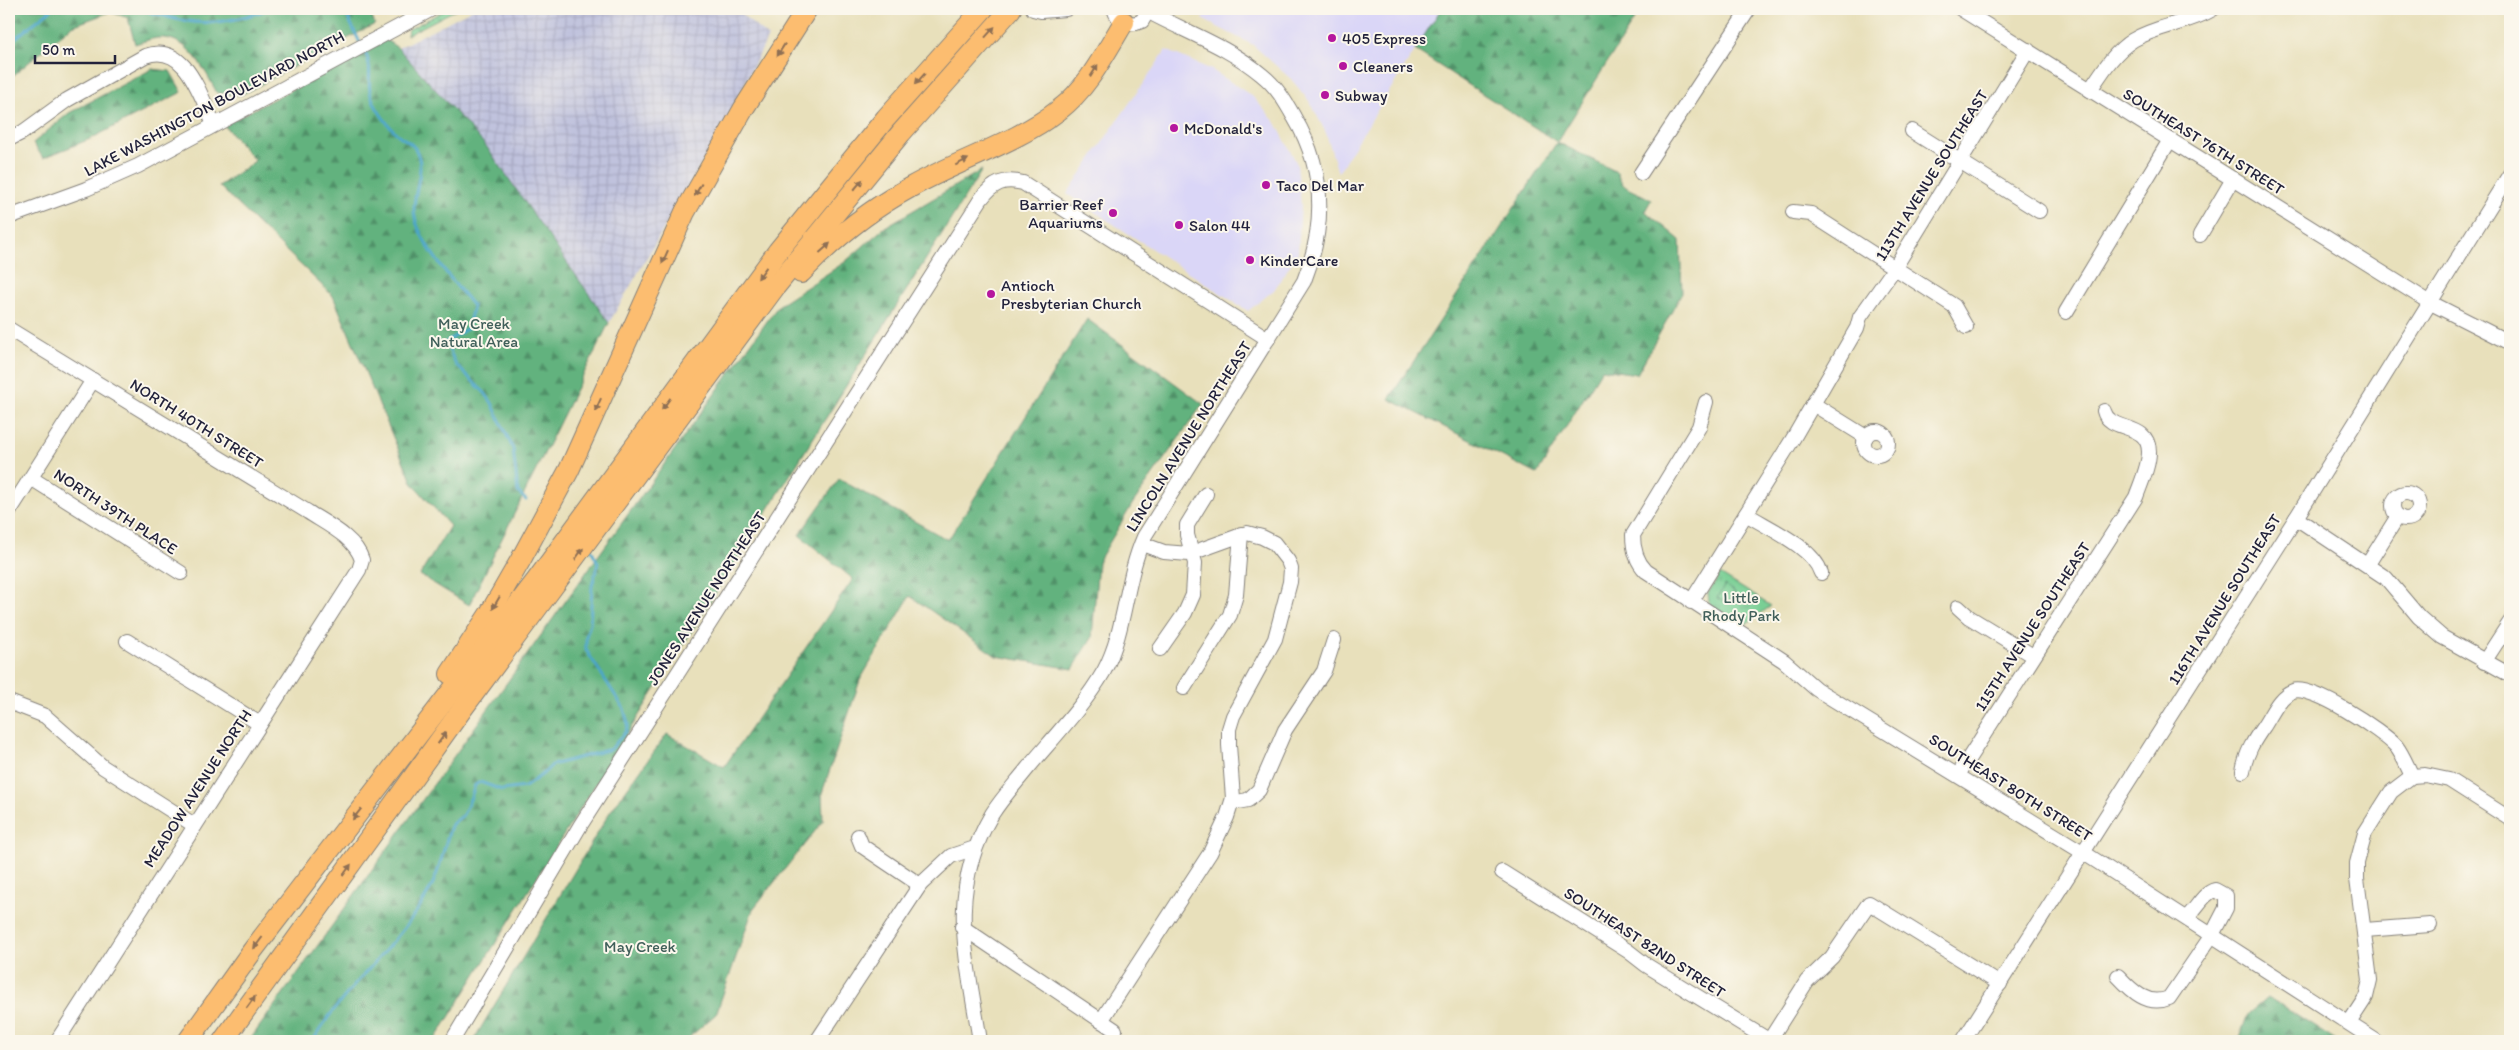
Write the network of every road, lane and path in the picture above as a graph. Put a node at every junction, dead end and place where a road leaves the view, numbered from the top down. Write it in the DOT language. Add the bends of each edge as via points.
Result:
graph roads {
  1 [pos="432,9"];
  2 [pos="807,9"];
  3 [pos="983,9"];
  4 [pos="1011,9"];
  5 [pos="1033,9"];
  6 [pos="1066,9"];
  7 [pos="1749,9"];
  8 [pos="1961,9"];
  9 [pos="2213,9"];
  10 [pos="1149,10"];
  11 [pos="1119,16"];
  12 [pos="2028,50"];
  13 [pos="2090,90"];
  14 [pos="214,124"];
  15 [pos="1912,131"];
  16 [pos="9,139"];
  17 [pos="2170,140"];
  18 [pos="1960,162"];
  19 [pos="1641,173"];
  20 [pos="2510,174"];
  21 [pos="2233,180"];
  22 [pos="2040,211"];
  23 [pos="1793,212"];
  24 [pos="9,217"];
  25 [pos="2200,234"];
  26 [pos="1894,268"];
  27 [pos="2429,302"];
  28 [pos="2066,312"];
  29 [pos="1966,327"];
  30 [pos="9,329"];
  31 [pos="1268,339"];
  32 [pos="2510,343"];
  33 [pos="94,380"];
  34 [pos="1706,402"];
  35 [pos="1813,404"];
  36 [pos="2104,411"];
  37 [pos="678,417"];
  38 [pos="1866,437"];
  39 [pos="31,478"];
  40 [pos="618,483"];
  41 [pos="1206,494"];
  42 [pos="9,512"];
  43 [pos="1746,514"];
  44 [pos="2398,516"];
  45 [pos="2296,518"];
  46 [pos="1241,534"];
  47 [pos="1142,544"];
  48 [pos="1193,553"];
  49 [pos="360,554"];
  50 [pos="2368,564"];
  51 [pos="1821,572"];
  52 [pos="181,574"];
  53 [pos="543,587"];
  54 [pos="1691,602"];
  55 [pos="1958,607"];
  56 [pos="2510,622"];
  57 [pos="1334,640"];
  58 [pos="127,641"];
  59 [pos="1160,649"];
  60 [pos="2033,656"];
  61 [pos="2484,662"];
  62 [pos="2510,675"];
  63 [pos="1184,688"];
  64 [pos="9,702"];
  65 [pos="260,724"];
  66 [pos="2244,770"];
  67 [pos="1958,774"];
  68 [pos="387,776"];
  69 [pos="2412,776"];
  70 [pos="1232,803"];
  71 [pos="2510,819"];
  72 [pos="194,825"];
  73 [pos="858,836"];
  74 [pos="975,848"];
  75 [pos="2084,853"];
  76 [pos="1502,872"];
  77 [pos="920,885"];
  78 [pos="2186,918"];
  79 [pos="2430,925"];
  80 [pos="962,927"];
  81 [pos="2365,930"];
  82 [pos="2212,935"];
  83 [pos="2118,976"];
  84 [pos="2000,984"];
  85 [pos="1101,1021"];
  86 [pos="2349,1023"];
  87 [pos="1115,1030"];
  88 [pos="57,1041"];
  89 [pos="188,1041"];
  90 [pos="223,1041"];
  91 [pos="452,1041"];
  92 [pos="817,1041"];
  93 [pos="980,1041"];
  94 [pos="1769,1041"];
  95 [pos="1964,1041"];
  96 [pos="2376,1041"];
  1 -- 14 [label="street, LAKE WASHINGTON BOULEVARD NORTH"];
  2 -- 68 [label="highway, one-way" via="744,108 685,212 569,470 520,561"];
  3 -- 40 [label="highway, one-way" via="886,118 778,251"];
  37 -- 4 [label="highway, one-way" via="809,244"];
  5 -- 6 [label="street"];
  7 -- 19 [label="street"];
  8 -- 12 [label="street, SOUTHEAST 76TH STREET"];
  9 -- 13 [label="street" via="2199,18 2134,39 2118,52"];
  10 -- 11 [label="street" via="1142,21 1130,24"];
  10 -- 31 [label="street, LINCOLN AVENUE NORTHEAST" via="1262,74 1287,103 1313,157 1320,203 1316,245 1304,281"];
  37 -- 11 [label="highway, one-way" via="822,251 861,218 898,195 1018,135 1060,110 1086,84"];
  12 -- 13 [label="street, SOUTHEAST 76TH STREET"];
  12 -- 18 [label="street, 113TH AVENUE SOUTHEAST"];
  13 -- 17 [label="street, SOUTHEAST 76TH STREET"];
  14 -- 16 [label="street" via="185,67 173,56 159,53 145,56 67,100"];
  14 -- 24 [label="street, LAKE WASHINGTON BOULEVARD NORTH" via="86,190"];
  15 -- 18 [label="street"];
  17 -- 21 [label="street, SOUTHEAST 76TH STREET"];
  17 -- 28 [label="street"];
  18 -- 22 [label="street"];
  18 -- 26 [label="street, 113TH AVENUE SOUTHEAST"];
  20 -- 27 [label="street, 116TH AVENUE SOUTHEAST"];
  21 -- 25 [label="street"];
  21 -- 27 [label="street, SOUTHEAST 76TH STREET"];
  23 -- 26 [label="street" via="1811,214"];
  26 -- 29 [label="street" via="1954,306"];
  26 -- 35 [label="street, 113TH AVENUE SOUTHEAST" via="1860,317 1857,328"];
  27 -- 32 [label="street, SOUTHEAST 76TH STREET"];
  27 -- 45 [label="street, 116TH AVENUE SOUTHEAST"];
  30 -- 33 [label="street, NORTH 40TH STREET"];
  31 -- 47 [label="street, LINCOLN AVENUE NORTHEAST"];
  31 -- 91 [label="street, JONES AVENUE NORTHEAST" via="1023,184 1006,180 992,186 580,826"];
  33 -- 39 [label="street"];
  33 -- 49 [label="street, NORTH 40TH STREET" via="308,512 346,537"];
  34 -- 54 [label="street, SOUTHEAST 80TH STREET" via="1698,427 1633,535 1636,555 1646,572"];
  35 -- 38 [label="street"];
  35 -- 43 [label="street, 113TH AVENUE SOUTHEAST"];
  36 -- 60 [label="street, 115TH AVENUE SOUTHEAST" via="2110,421 2140,434 2148,443 2149,458 2136,497"];
  37 -- 40 [label="highway"];
  39 -- 42 [label="street"];
  39 -- 52 [label="street, NORTH 39TH PLACE"];
  40 -- 53 [label="highway"];
  41 -- 48 [label="street" via="1187,524"];
  43 -- 51 [label="street" via="1804,550 1818,564"];
  43 -- 54 [label="street"];
  44 -- 50 [label="street"];
  45 -- 50 [label="street"];
  45 -- 75 [label="street, 116TH AVENUE SOUTHEAST"];
  46 -- 48 [label="street"];
  46 -- 63 [label="street" via="1236,595 1230,615"];
  46 -- 70 [label="street" via="1262,537 1274,544 1291,569 1275,639 1233,716 1229,730"];
  47 -- 48 [label="street" via="1180,555"];
  47 -- 74 [label="street, LINCOLN AVENUE NORTHEAST" via="1134,561 1115,646 1104,672 994,812"];
  48 -- 59 [label="street" via="1196,574 1193,595 1185,613"];
  49 -- 65 [label="street, MEADOW AVENUE NORTH" via="362,564 359,570"];
  50 -- 61 [label="street" via="2386,578 2442,637"];
  53 -- 68 [label="highway"];
  90 -- 53 [label="highway, one-way" via="463,708"];
  54 -- 67 [label="street, SOUTHEAST 80TH STREET" via="1784,661 1816,689"];
  55 -- 60 [label="street"];
  56 -- 61 [label="street"];
  57 -- 70 [label="street" via="1324,671 1285,730 1259,790 1248,800"];
  58 -- 65 [label="street"];
  60 -- 67 [label="street, 115TH AVENUE SOUTHEAST"];
  61 -- 62 [label="street"];
  64 -- 72 [label="street" via="45,716 102,767"];
  65 -- 72 [label="street, MEADOW AVENUE NORTH"];
  66 -- 69 [label="street" via="2249,750 2281,699 2301,690 2320,695 2385,736 2402,755"];
  67 -- 75 [label="street, SOUTHEAST 80TH STREET"];
  68 -- 89 [label="highway, one-way" via="253,950"];
  69 -- 71 [label="street" via="2425,774 2449,780"];
  69 -- 81 [label="street" via="2391,792 2365,833 2360,848 2357,880"];
  70 -- 85 [label="street" via="1210,853"];
  72 -- 88 [label="street, MEADOW AVENUE NORTH"];
  73 -- 77 [label="street" via="862,846"];
  74 -- 77 [label="street" via="951,856"];
  74 -- 80 [label="street, LINCOLN AVENUE NORTHEAST"];
  75 -- 78 [label="street, SOUTHEAST 80TH STREET"];
  75 -- 84 [label="street, 116TH AVENUE SOUTHEAST"];
  76 -- 94 [label="street, SOUTHEAST 82ND STREET"];
  77 -- 92 [label="street"];
  78 -- 82 [label="street, SOUTHEAST 80TH STREET"];
  78 -- 82 [label="street" via="2210,891 2221,892 2226,896 2226,908"];
  79 -- 81 [label="street"];
  80 -- 85 [label="street"];
  80 -- 93 [label="street, LINCOLN AVENUE NORTHEAST"];
  81 -- 86 [label="street" via="2369,989"];
  82 -- 83 [label="street" via="2169,998 2160,1002 2143,998"];
  82 -- 86 [label="street, SOUTHEAST 80TH STREET"];
  84 -- 94 [label="street" via="1869,903 1837,951 1807,980"];
  84 -- 95 [label="street, 116TH AVENUE SOUTHEAST"];
  85 -- 87 [label="street"];
  86 -- 96 [label="street, SOUTHEAST 80TH STREET"];
}
